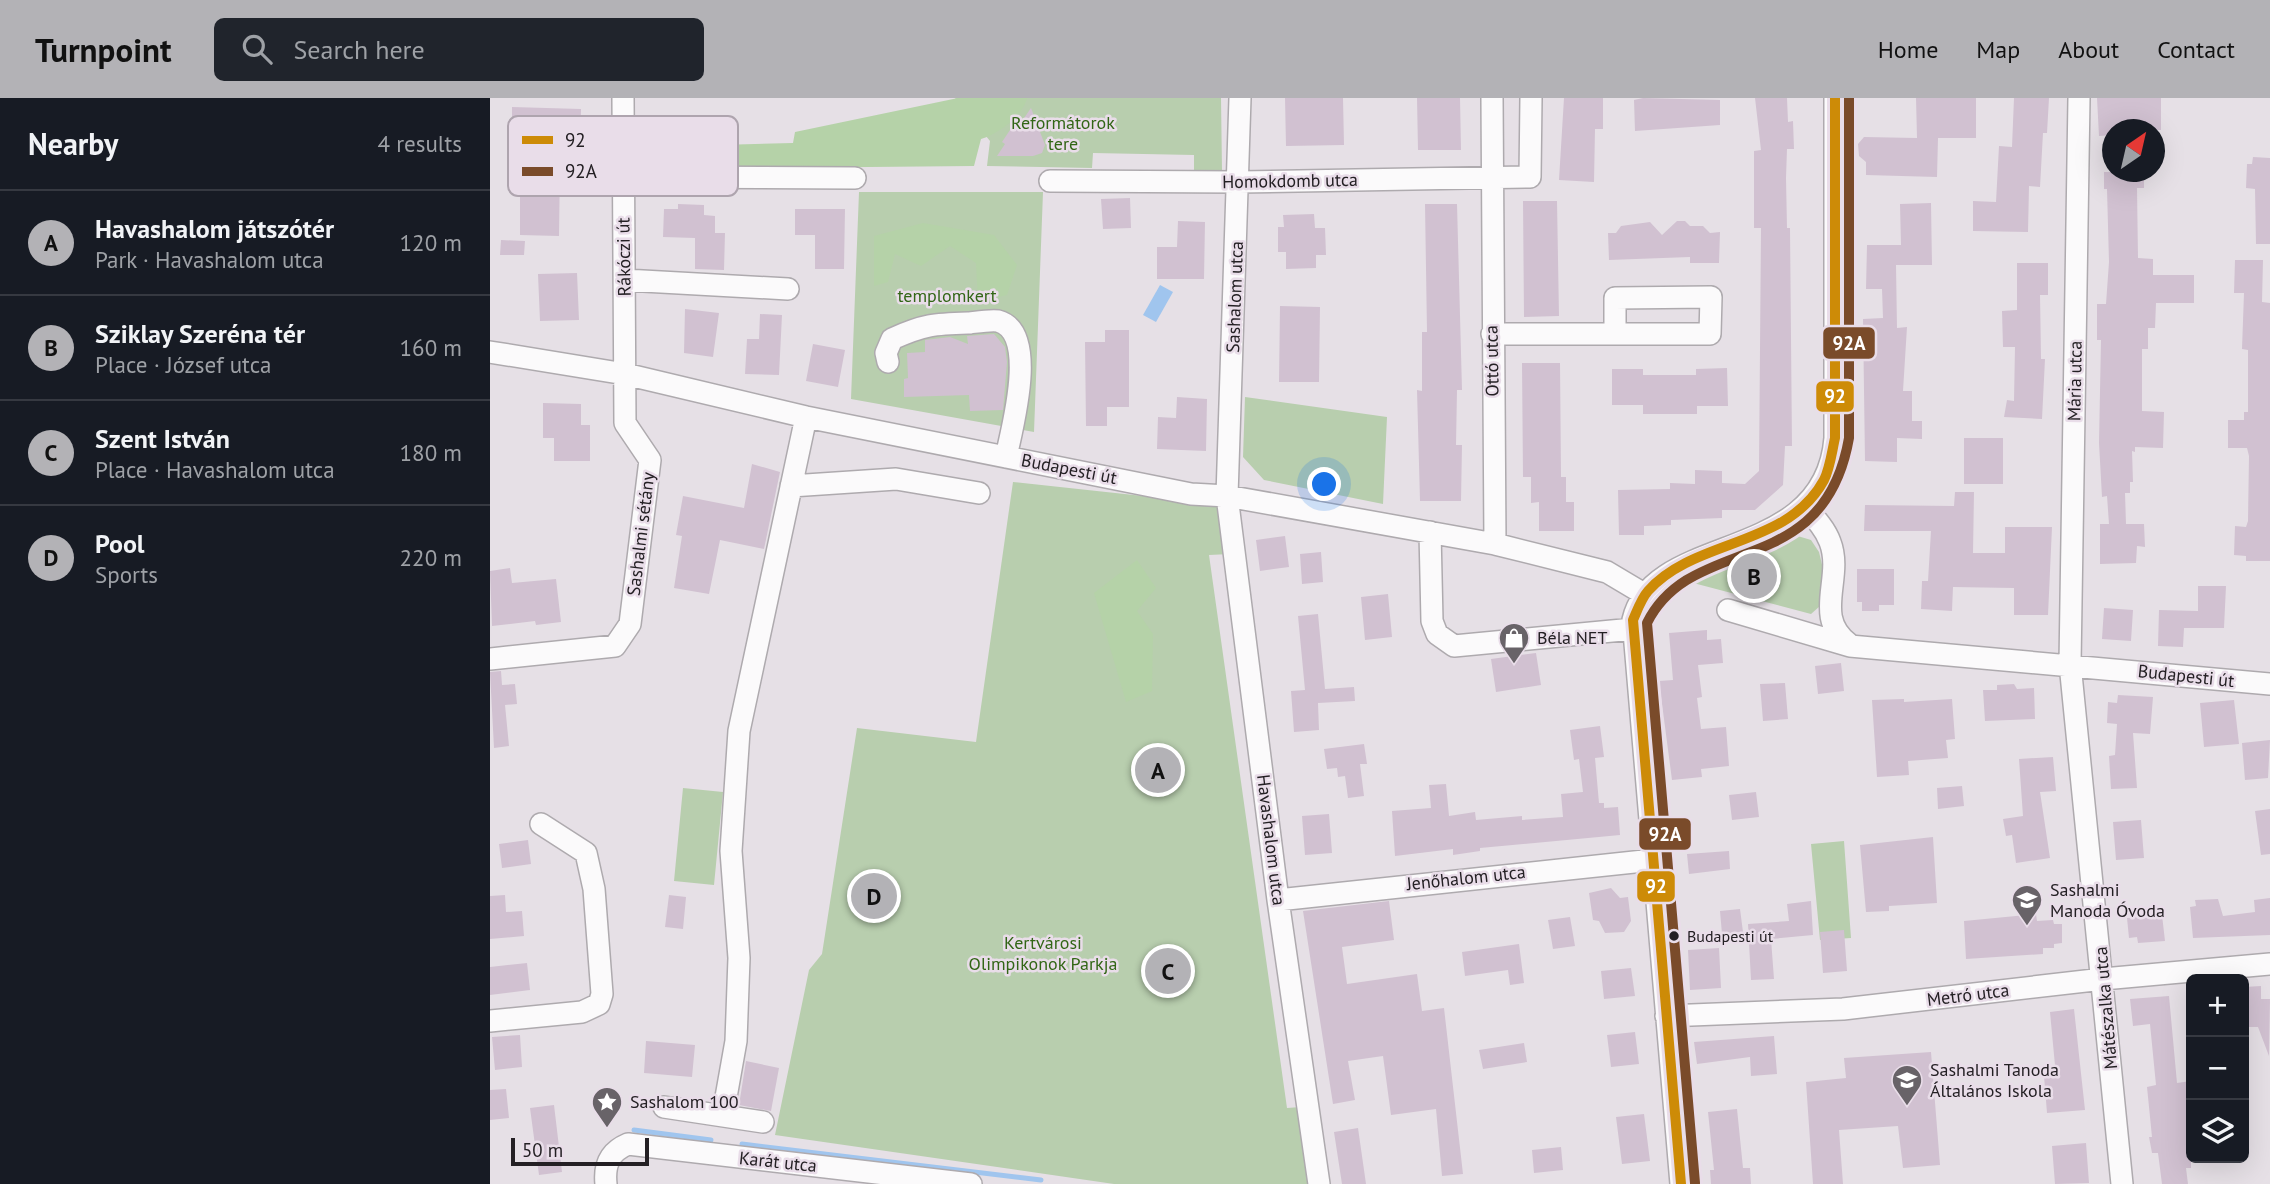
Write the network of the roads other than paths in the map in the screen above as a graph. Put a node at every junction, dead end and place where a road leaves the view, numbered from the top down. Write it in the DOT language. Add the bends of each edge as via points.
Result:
graph roads {
  1 [pos="623,98"];
  2 [pos="1240,98"];
  3 [pos="1492,98"];
  4 [pos="1531,98"];
  5 [pos="1835,98"];
  6 [pos="2079,98"];
  7 [pos="623,116"];
  8 [pos="738,177"];
  9 [pos="855,178"];
  10 [pos="1491,178"];
  11 [pos="1050,181"];
  12 [pos="1239,182"];
  13 [pos="623,196"];
  14 [pos="625,280"];
  15 [pos="789,289"];
  16 [pos="1492,334"];
  17 [pos="1615,334"];
  18 [pos="490,352"];
  19 [pos="888,362"];
  20 [pos="625,374"];
  21 [pos="806,417"];
  22 [pos="1006,457"];
  23 [pos="791,486"];
  24 [pos="979,493"];
  25 [pos="1227,496"];
  26 [pos="1804,506"];
  27 [pos="1430,532"];
  28 [pos="1495,544"];
  29 [pos="1648,590"];
  30 [pos="1728,610"];
  31 [pos="1633,629"];
  32 [pos="1850,646"];
  33 [pos="490,659"];
  34 [pos="2070,664"];
  35 [pos="2270,684"];
  36 [pos="541,824"];
  37 [pos="1653,860"];
  38 [pos="1278,900"];
  39 [pos="2270,964"];
  40 [pos="2103,979"];
  41 [pos="1666,1016"];
  42 [pos="490,1021"];
  43 [pos="664,1107"];
  44 [pos="723,1114"];
  45 [pos="764,1122"];
  46 [pos="606,1184"];
  47 [pos="971,1184"];
  48 [pos="1319,1184"];
  49 [pos="1675,1184"];
  50 [pos="1681,1184"];
  51 [pos="2122,1184"];
  1 -- 7 [label="street, Rákóczi út"];
  2 -- 12 [label="street, Sashalom utca"];
  3 -- 10 [label="street, Ottó utca"];
  4 -- 10 [label="street, Homokdomb utca" via="1530,177"];
  5 -- 26 [label="street" via="1834,453 1822,484"];
  6 -- 34 [label="street, Mária utca"];
  8 -- 9 [label="street"];
  10 -- 12 [label="street, Homokdomb utca"];
  10 -- 16 [label="street, Ottó utca"];
  11 -- 12 [label="street, Homokdomb utca"];
  12 -- 25 [label="street, Sashalom utca"];
  13 -- 14 [label="street, Rákóczi út"];
  14 -- 15 [label="street"];
  14 -- 20 [label="street, Rákóczi út"];
  16 -- 17 [label="street"];
  16 -- 28 [label="street, Ottó utca"];
  17 -- 17 [label="street" via="1615,298 1712,297 1710,334"];
  18 -- 20 [label="street, Budapesti út"];
  19 -- 22 [label="street" via="892,339 923,325 998,321 1012,331 1021,354"];
  20 -- 21 [label="street, Budapesti út"];
  20 -- 33 [label="street, Sashalmi sétány" via="625,423 650,460 630,624 615,646"];
  21 -- 22 [label="street, Budapesti út"];
  21 -- 23 [label="street"];
  22 -- 25 [label="street, Budapesti út" via="1191,494"];
  23 -- 24 [label="street" via="896,479"];
  23 -- 44 [label="street" via="739,732 731,851 739,958 736,1041"];
  25 -- 27 [label="street, Budapesti út"];
  25 -- 38 [label="street, Havashalom utca"];
  26 -- 29 [label="street" via="1770,530 1684,566"];
  26 -- 32 [label="street" via="1830,541 1829,620 1836,635"];
  27 -- 28 [label="street, Budapesti út"];
  27 -- 31 [label="street" via="1432,621 1437,634 1454,646"];
  28 -- 29 [label="street, Budapesti út" via="1607,572"];
  29 -- 31 [label="street" via="1635,610"];
  30 -- 32 [label="street, Budapesti út"];
  31 -- 37 [label="street"];
  32 -- 34 [label="street, Budapesti út"];
  34 -- 35 [label="street, Budapesti út"];
  34 -- 40 [label="street, Mátészalka utca"];
  36 -- 42 [label="street" via="586,853 594,890 602,994 599,1004 582,1012"];
  37 -- 38 [label="street, Jenőhalom utca"];
  37 -- 41 [label="street"];
  38 -- 48 [label="street, Havashalom utca"];
  39 -- 40 [label="street, Metró utca"];
  40 -- 41 [label="street, Metró utca" via="1843,1009"];
  40 -- 51 [label="street, Mátészalka utca"];
  41 -- 50 [label="street"];
  43 -- 44 [label="street"];
  44 -- 45 [label="street"];
  46 -- 47 [label="street, Karát utca" via="608,1161 628,1144"];
  49 -- 50 [label="street"];
}
